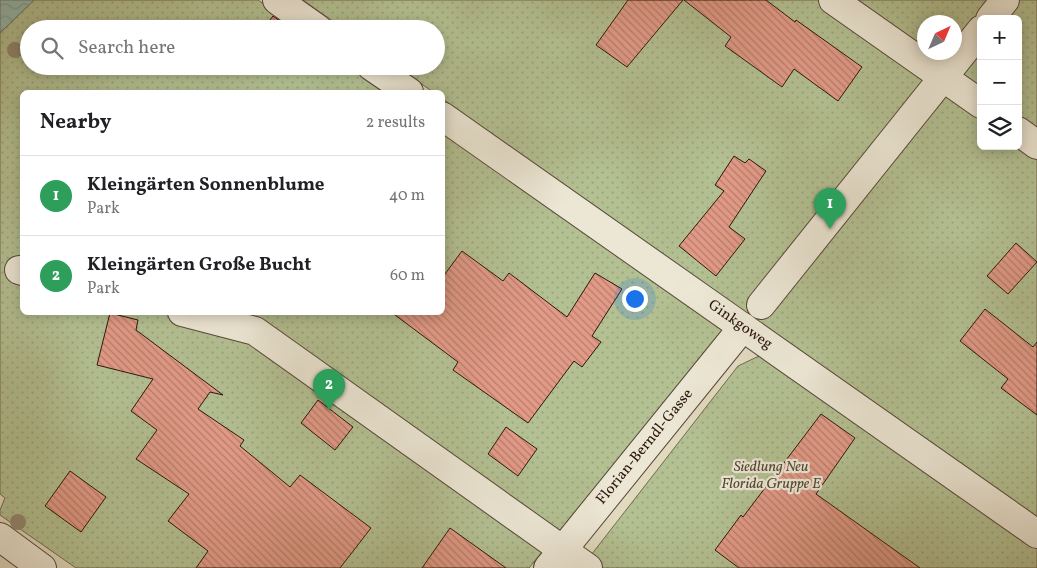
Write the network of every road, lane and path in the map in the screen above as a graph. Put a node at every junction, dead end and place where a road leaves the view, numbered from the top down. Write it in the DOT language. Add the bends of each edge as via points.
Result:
graph roads {
  1 [pos="277,0"];
  2 [pos="833,0"];
  3 [pos="1005,0"];
  4 [pos="993,15"];
  5 [pos="305,20"];
  6 [pos="977,35"];
  7 [pos="384,75"];
  8 [pos="943,78"];
  9 [pos="406,90"];
  10 [pos="977,101"];
  11 [pos="445,118"];
  12 [pos="1022,134"];
  13 [pos="1037,145"];
  14 [pos="761,305"];
  15 [pos="194,315"];
  16 [pos="743,327"];
  17 [pos="1037,534"];
  18 [pos="0,537"];
  19 [pos="555,559"];
  20 [pos="42,568"];
  21 [pos="588,568"];
  1 -- 5 [label="street"];
  2 -- 8 [label="street"];
  3 -- 4 [label="street"];
  6 -- 8 [label="street"];
  7 -- 9 [label="street"];
  8 -- 10 [label="street"];
  8 -- 14 [label="street"];
  11 -- 16 [label="street, Ginkgoweg"];
  12 -- 13 [label="street"];
  15 -- 19 [label="street" via="255,331"];
  16 -- 17 [label="street, Ginkgoweg"];
  16 -- 19 [label="street, Florian-Berndl-Gasse"];
  18 -- 20 [label="street"];
  19 -- 21 [label="street"];
}
